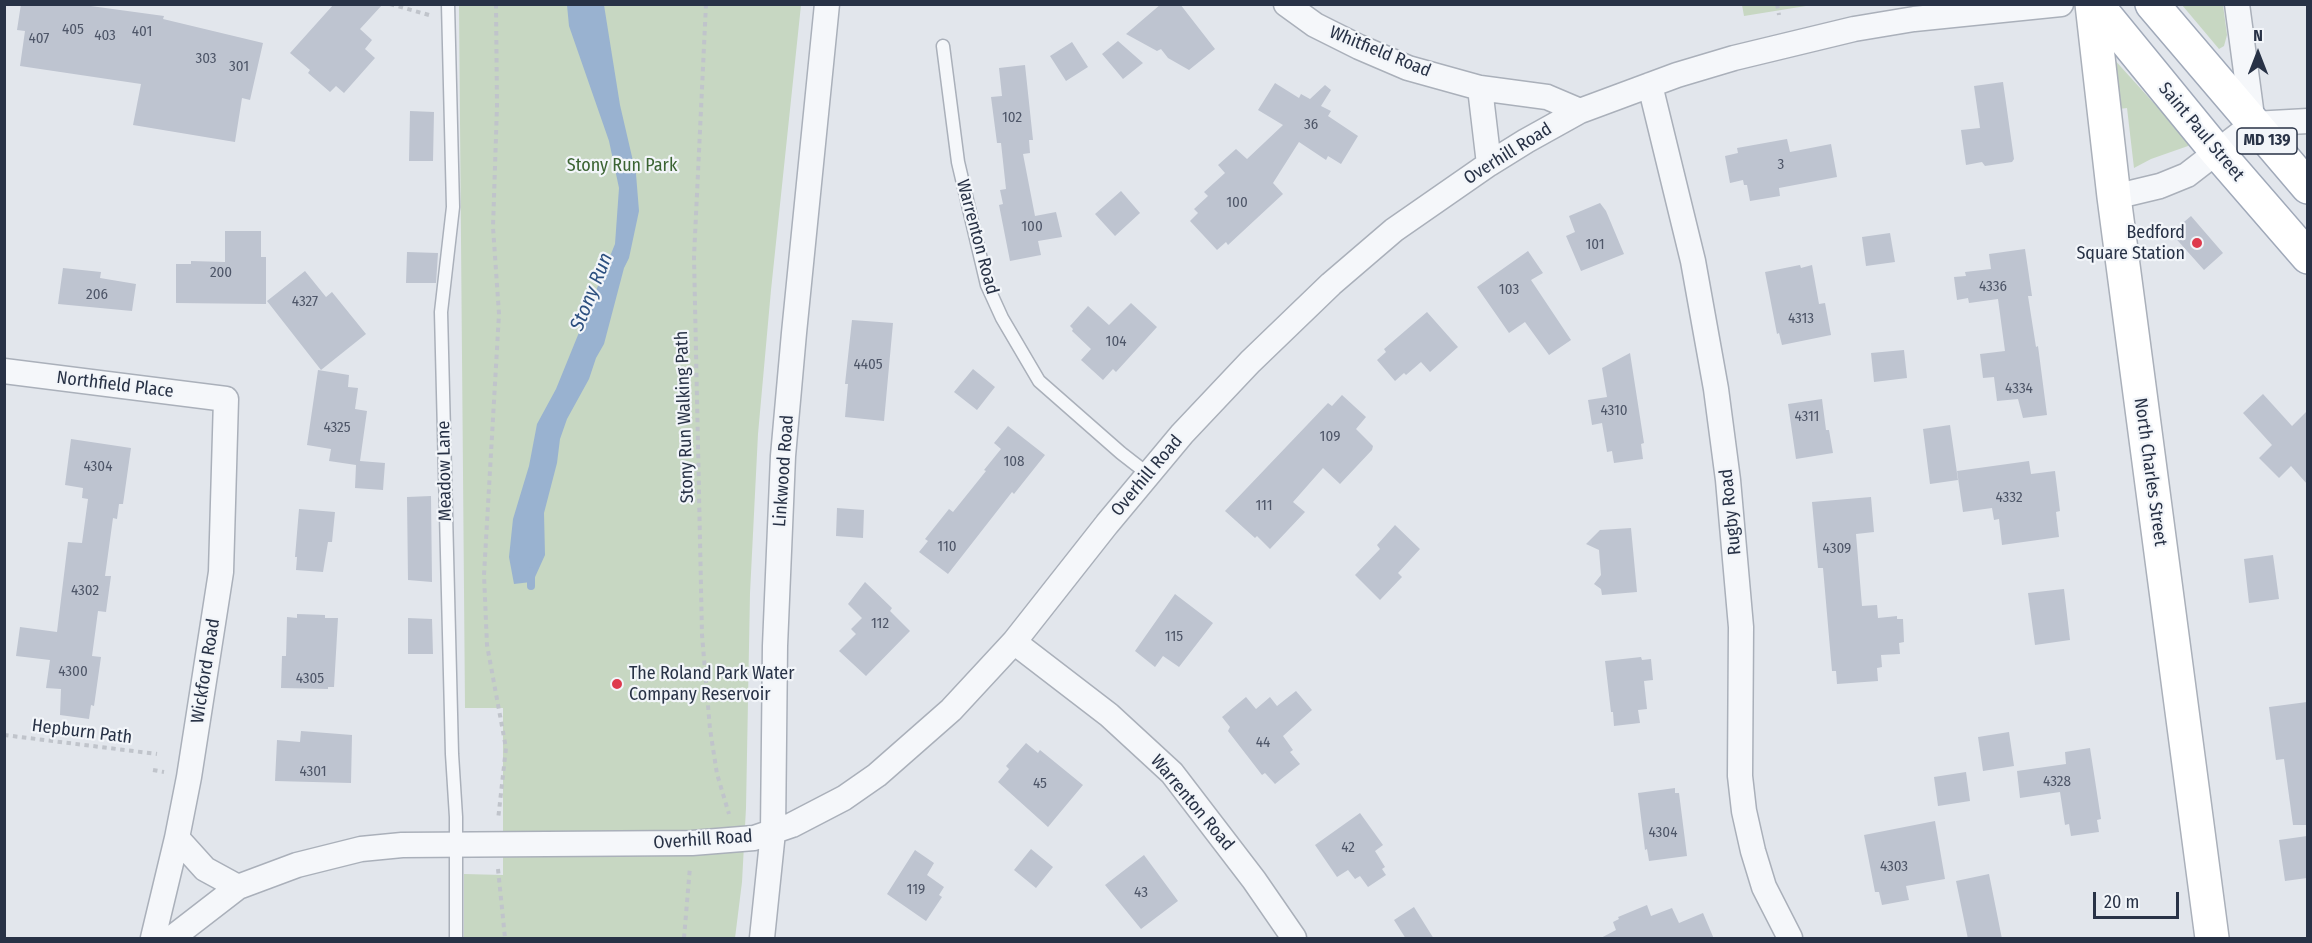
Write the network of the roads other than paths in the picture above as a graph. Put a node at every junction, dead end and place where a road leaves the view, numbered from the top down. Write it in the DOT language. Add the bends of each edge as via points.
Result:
graph roads {
  1 [pos="448,4"];
  2 [pos="827,4"];
  3 [pos="1286,4"];
  4 [pos="2061,4"];
  5 [pos="2094,4"];
  6 [pos="2152,4"];
  7 [pos="2237,4"];
  8 [pos="943,46"];
  9 [pos="1650,85"];
  10 [pos="1480,88"];
  11 [pos="1580,111"];
  12 [pos="2307,121"];
  13 [pos="2253,124"];
  14 [pos="2217,152"];
  15 [pos="1488,164"];
  16 [pos="2307,187"];
  17 [pos="2114,197"];
  18 [pos="2307,257"];
  19 [pos="4,371"];
  20 [pos="226,399"];
  21 [pos="1148,474"];
  22 [pos="1014,642"];
  23 [pos="773,832"];
  24 [pos="177,838"];
  25 [pos="456,844"];
  26 [pos="238,887"];
  27 [pos="153,939"];
  28 [pos="172,939"];
  29 [pos="456,939"];
  30 [pos="762,939"];
  31 [pos="1294,939"];
  32 [pos="1790,939"];
  33 [pos="2212,939"];
  1 -- 25 [label="lane, Meadow Lane" via="453,207 441,312"];
  2 -- 23 [label="street, Linkwood Road" via="783,456 774,646"];
  3 -- 10 [label="street, Whitfield Road" via="1315,25 1359,47 1408,68"];
  4 -- 9 [label="street, Overhill Road" via="1854,29 1734,58"];
  5 -- 14 [label="main road, Saint Paul Street"];
  5 -- 17 [label="main road, North Charles Street"];
  6 -- 13 [label="main road, MD 139"];
  7 -- 13 [label="street"];
  8 -- 21 [label="lane, Warrenton Road" via="958,162 987,285 1002,318 1039,381"];
  9 -- 11 [label="street, Overhill Road"];
  9 -- 32 [label="street, Rugby Road" via="1692,261 1728,480 1741,627 1740,776 1744,811 1764,887"];
  10 -- 11 [label="street, Whitfield Road" via="1548,97"];
  10 -- 15 [label="street"];
  11 -- 15 [label="street, Overhill Road"];
  12 -- 13 [label="street"];
  13 -- 14 [label="street"];
  13 -- 16 [label="main road, MD 139"];
  14 -- 17 [label="street" via="2187,174 2160,186"];
  14 -- 18 [label="main road, Saint Paul Street"];
  15 -- 21 [label="street, Overhill Road" via="1394,230 1330,284 1243,370"];
  17 -- 33 [label="main road, North Charles Street"];
  19 -- 20 [label="street, Northfield Place"];
  20 -- 24 [label="street, Wickford Road" via="221,572"];
  21 -- 22 [label="street, Overhill Road"];
  22 -- 23 [label="street, Overhill Road" via="951,710 876,776 844,798"];
  22 -- 31 [label="street, Warrenton Road" via="1109,715 1172,772"];
  23 -- 25 [label="street, Overhill Road" via="692,843"];
  23 -- 30 [label="street, Linkwood Road"];
  24 -- 26 [label="street" via="205,869"];
  24 -- 27 [label="street, Wickford Road"];
  25 -- 26 [label="street, Overhill Road" via="361,849 297,865"];
  25 -- 29 [label="lane, Meadow Lane"];
  26 -- 28 [label="street, Overhill Road"];
}
